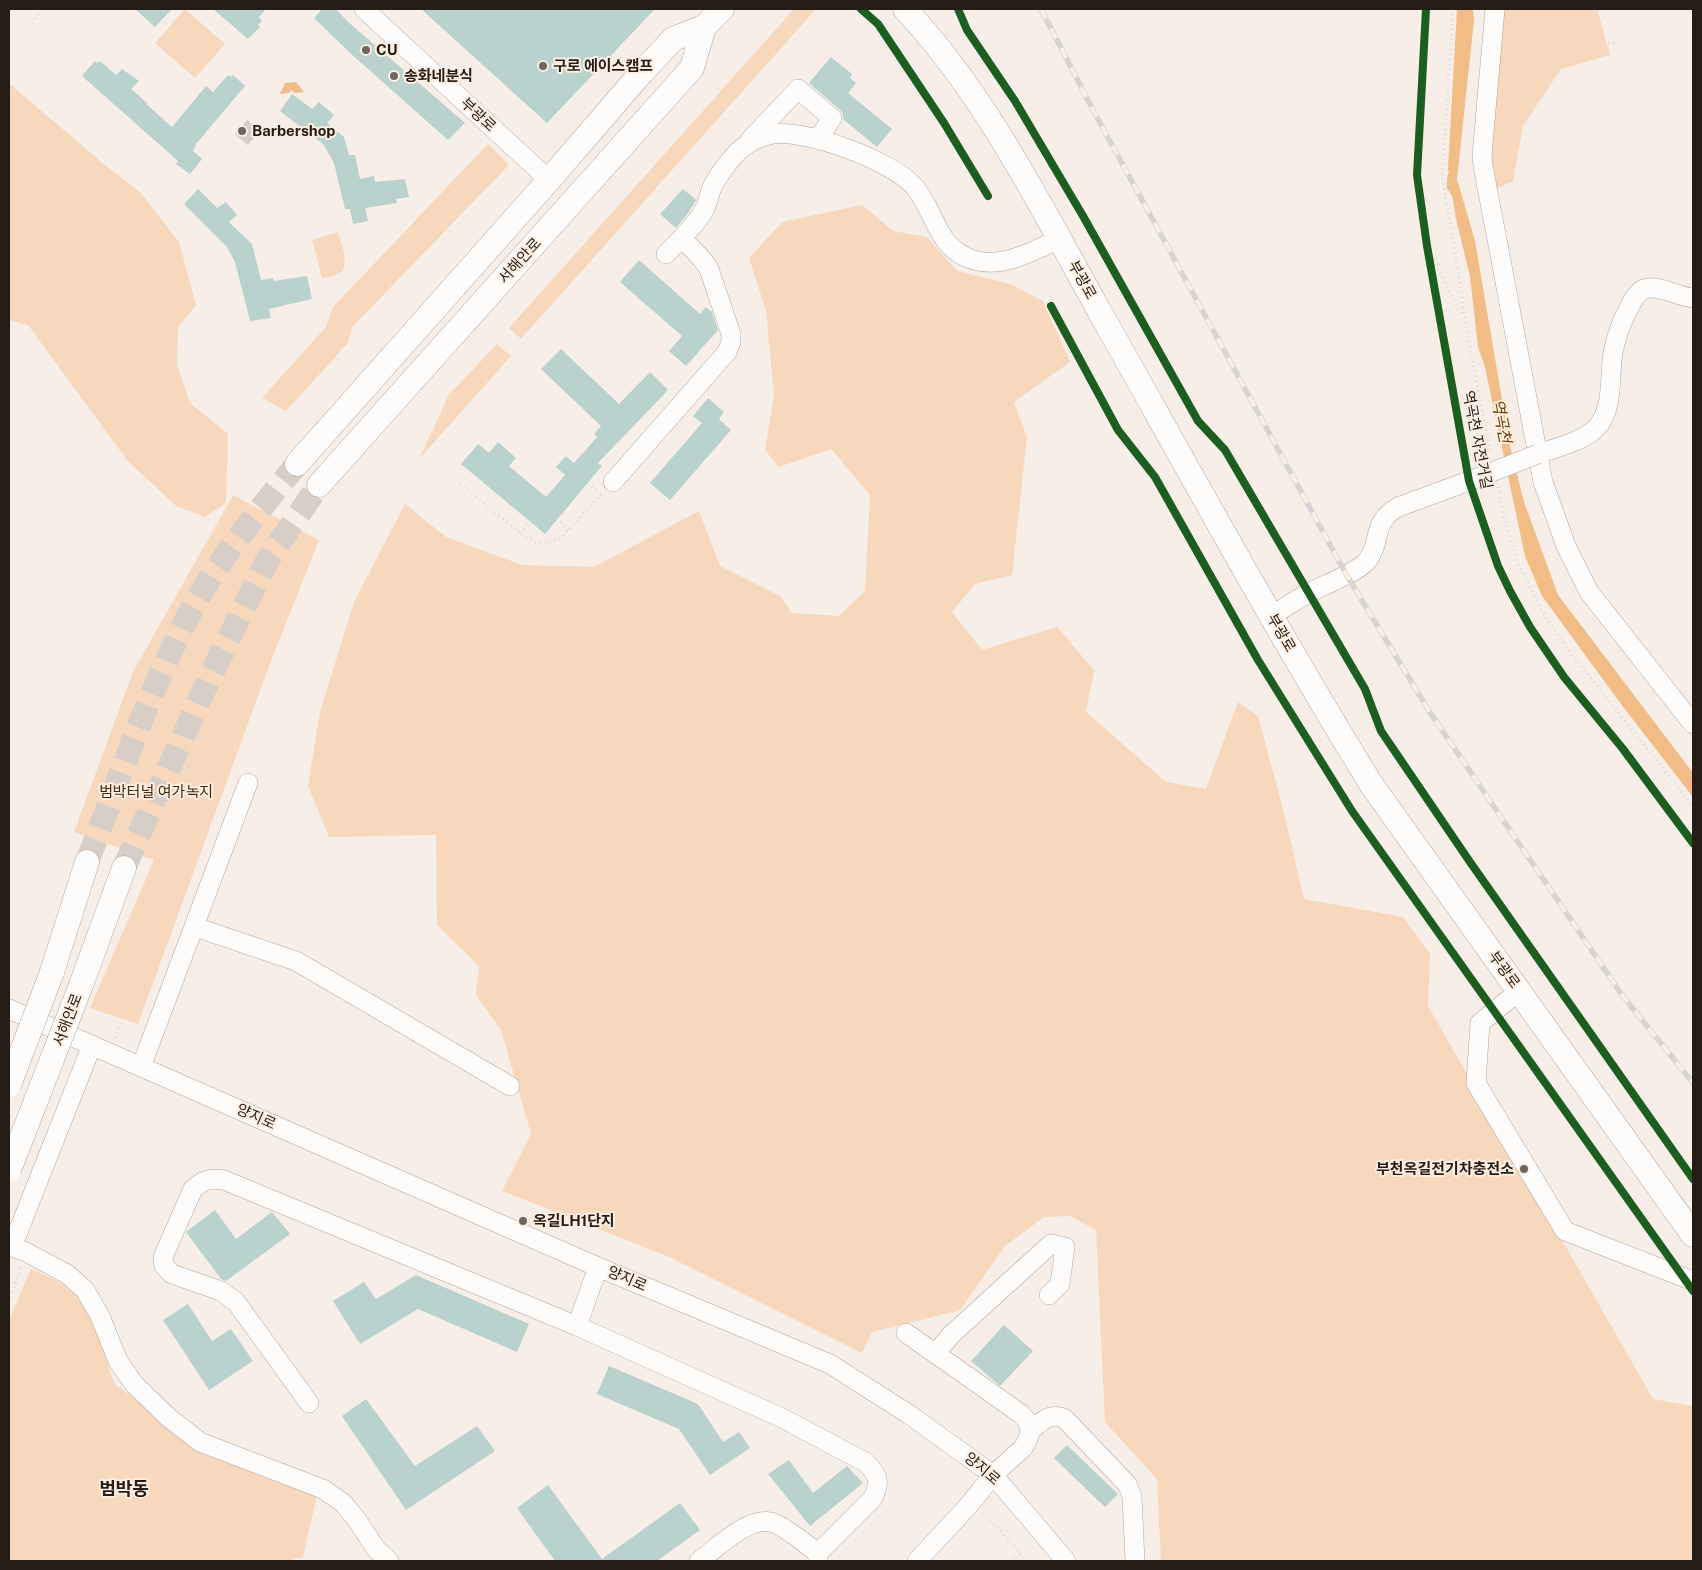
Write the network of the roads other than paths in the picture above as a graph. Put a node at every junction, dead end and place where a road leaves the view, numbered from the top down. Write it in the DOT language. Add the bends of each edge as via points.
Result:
graph roads {
  1 [pos="364,9"];
  2 [pos="722,9"];
  3 [pos="905,9"];
  4 [pos="1496,9"];
  5 [pos="704,27"];
  6 [pos="818,139"];
  7 [pos="742,148"];
  8 [pos="549,180"];
  9 [pos="682,238"];
  10 [pos="1059,239"];
  11 [pos="666,254"];
  12 [pos="1693,298"];
  13 [pos="1538,454"];
  14 [pos="296,464"];
  15 [pos="319,485"];
  16 [pos="607,488"];
  17 [pos="1271,616"];
  18 [pos="1693,724"];
  19 [pos="248,783"];
  20 [pos="87,862"];
  21 [pos="124,868"];
  22 [pos="195,927"];
  23 [pos="1519,991"];
  24 [pos="9,1010"];
  25 [pos="92,1045"];
  26 [pos="141,1067"];
  27 [pos="9,1085"];
  28 [pos="510,1086"];
  29 [pos="9,1170"];
  30 [pos="1693,1235"];
  31 [pos="15,1248"];
  32 [pos="598,1267"];
  33 [pos="1693,1281"];
  34 [pos="1049,1295"];
  35 [pos="577,1326"];
  36 [pos="906,1333"];
  37 [pos="935,1354"];
  38 [pos="309,1403"];
  39 [pos="1030,1431"];
  40 [pos="993,1474"];
  41 [pos="818,1557"];
  42 [pos="389,1561"];
  43 [pos="699,1561"];
  44 [pos="917,1561"];
  45 [pos="1066,1561"];
  46 [pos="1135,1561"];
  1 -- 8 [label="street, 부광로"];
  2 -- 5 [label="main road, 서해안로"];
  3 -- 10 [label="main road, 부광로" via="980,104 1013,155"];
  4 -- 13 [label="street" via="1483,166"];
  5 -- 8 [label="main road, 서해안로" via="673,39"];
  5 -- 15 [label="main road, 서해안로" via="692,68"];
  6 -- 7 [label="street" via="774,134"];
  6 -- 7 [label="street" via="832,118 798,89"];
  6 -- 10 [label="street" via="876,161 902,175 922,198 942,237 953,250 966,258 1000,262 1020,257"];
  7 -- 9 [label="street" via="717,178 700,218"];
  8 -- 14 [label="main road, 서해안로"];
  9 -- 11 [label="street"];
  9 -- 16 [label="street" via="709,269 731,342 728,352"];
  10 -- 17 [label="main road, 부광로"];
  12 -- 13 [label="street" via="1652,289 1636,295 1623,318 1613,353 1608,404 1603,418 1596,428 1578,440"];
  13 -- 17 [label="street, bridge" via="1398,507 1382,520 1373,552 1365,563"];
  13 -- 18 [label="street" via="1563,536 1589,592"];
  17 -- 23 [label="main road, 부광로" via="1371,784"];
  19 -- 22 [label="street"];
  20 -- 27 [label="main road, bridge" via="52,972"];
  21 -- 29 [label="main road, 서해안로, bridge"];
  22 -- 26 [label="street"];
  22 -- 28 [label="street" via="296,961"];
  23 -- 30 [label="main road, 부광로"];
  23 -- 33 [label="street" via="1480,1023 1476,1083 1565,1231"];
  24 -- 25 [label="street, 양지로"];
  25 -- 26 [label="street, 양지로"];
  25 -- 31 [label="street"];
  26 -- 32 [label="street, 양지로"];
  31 -- 42 [label="street" via="67,1274 86,1290 118,1361 134,1384 168,1417 200,1442 323,1489 343,1503 376,1549"];
  32 -- 35 [label="street"];
  32 -- 40 [label="street, 양지로" via="830,1364"];
  34 -- 37 [label="street" via="1060,1284 1065,1247 1051,1244 951,1335"];
  35 -- 38 [label="street" via="224,1180 212,1178 201,1182 193,1189 163,1257 164,1266 172,1274 221,1291 236,1302"];
  35 -- 41 [label="street" via="782,1418 865,1462 874,1470 878,1478 873,1498"];
  36 -- 37 [label="street"];
  37 -- 39 [label="street" via="1021,1414"];
  39 -- 40 [label="street" via="1023,1448"];
  39 -- 46 [label="street" via="1046,1418 1064,1418 1128,1484 1132,1496"];
  40 -- 44 [label="street"];
  40 -- 45 [label="street, 양지로"];
  41 -- 43 [label="street" via="775,1523 766,1521 743,1528"];
}
